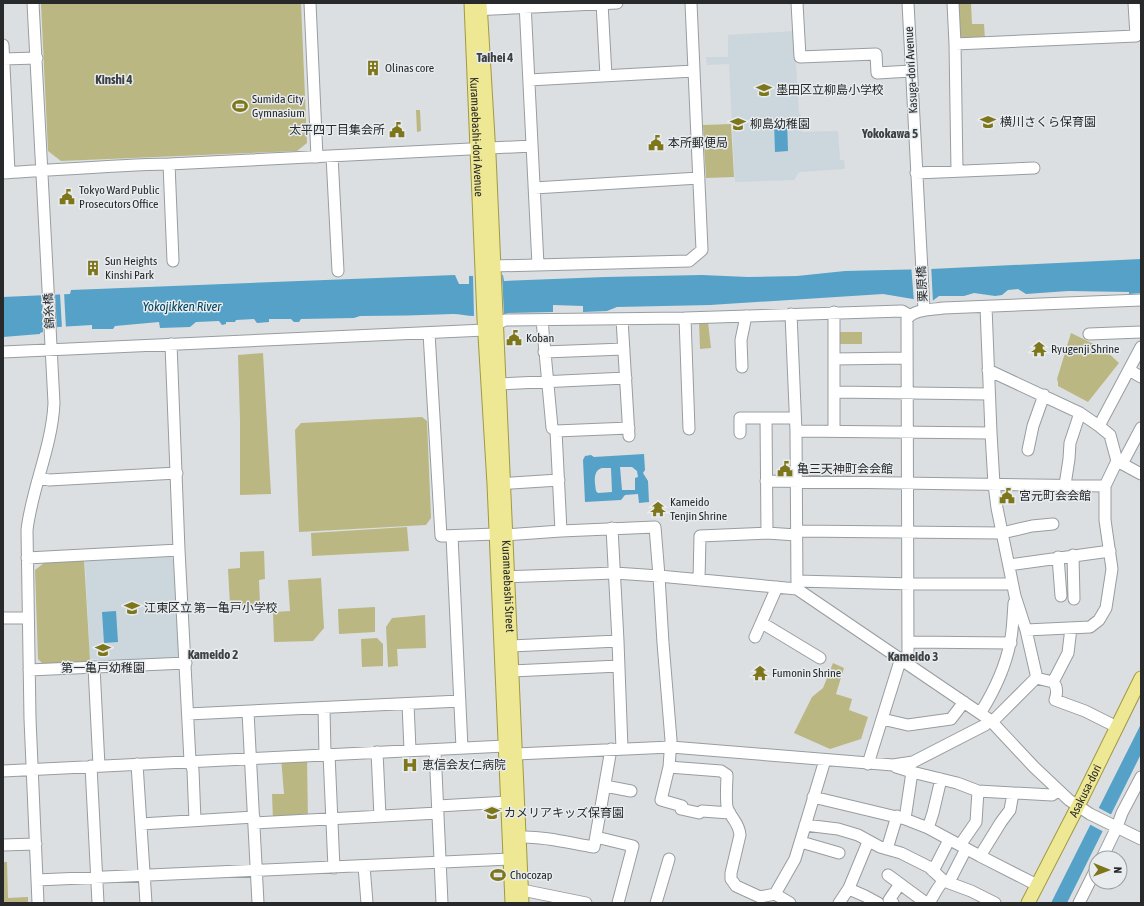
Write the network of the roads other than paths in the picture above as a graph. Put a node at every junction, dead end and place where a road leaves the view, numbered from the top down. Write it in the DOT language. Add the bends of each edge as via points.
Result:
graph roads {
  1 [pos="33,3"];
  2 [pos="310,3"];
  3 [pos="617,3"];
  4 [pos="691,3"];
  5 [pos="798,3"];
  6 [pos="908,3"];
  7 [pos="953,3"];
  8 [pos="1134,3"];
  9 [pos="602,4"];
  10 [pos="525,5"];
  11 [pos="476,6"];
  12 [pos="955,44"];
  13 [pos="3,45"];
  14 [pos="37,58"];
  15 [pos="3,59"];
  16 [pos="694,71"];
  17 [pos="911,72"];
  18 [pos="606,76"];
  19 [pos="529,80"];
  20 [pos="532,146"];
  21 [pos="483,148"];
  22 [pos="332,156"];
  23 [pos="317,157"];
  24 [pos="169,164"];
  25 [pos="1034,168"];
  26 [pos="41,170"];
  27 [pos="956,171"];
  28 [pos="6,172"];
  29 [pos="916,172"];
  30 [pos="699,178"];
  31 [pos="534,188"];
  32 [pos="921,257"];
  33 [pos="173,261"];
  34 [pos="538,265"];
  35 [pos="490,268"];
  36 [pos="338,271"];
  37 [pos="1141,300"];
  38 [pos="986,307"];
  39 [pos="924,310"];
  40 [pos="834,312"];
  41 [pos="791,314"];
  42 [pos="910,315"];
  43 [pos="746,316"];
  44 [pos="685,318"];
  45 [pos="622,319"];
  46 [pos="542,320"];
  47 [pos="490,323"];
  48 [pos="1141,332"];
  49 [pos="429,333"];
  50 [pos="1089,334"];
  51 [pos="171,344"];
  52 [pos="1141,346"];
  53 [pos="624,349"];
  54 [pos="51,350"];
  55 [pos="3,352"];
  56 [pos="544,352"];
  57 [pos="906,358"];
  58 [pos="834,359"];
  59 [pos="742,367"];
  60 [pos="988,370"];
  61 [pos="1128,370"];
  62 [pos="1141,377"];
  63 [pos="626,378"];
  64 [pos="547,382"];
  65 [pos="499,384"];
  66 [pos="834,392"];
  67 [pos="906,392"];
  68 [pos="989,394"];
  69 [pos="1044,395"];
  70 [pos="1080,413"];
  71 [pos="766,418"];
  72 [pos="795,418"];
  73 [pos="1099,426"];
  74 [pos="1141,428"];
  75 [pos="689,429"];
  76 [pos="556,431"];
  77 [pos="796,431"];
  78 [pos="834,431"];
  79 [pos="907,432"];
  80 [pos="740,433"];
  81 [pos="991,433"];
  82 [pos="1028,450"];
  83 [pos="1119,463"];
  84 [pos="177,474"];
  85 [pos="1141,474"];
  86 [pos="39,478"];
  87 [pos="559,480"];
  88 [pos="766,481"];
  89 [pos="796,481"];
  90 [pos="499,483"];
  91 [pos="907,483"];
  92 [pos="994,484"];
  93 [pos="1065,485"];
  94 [pos="1104,486"];
  95 [pos="1052,524"];
  96 [pos="612,528"];
  97 [pos="561,531"];
  98 [pos="768,533"];
  99 [pos="796,533"];
  100 [pos="907,533"];
  101 [pos="501,534"];
  102 [pos="1002,534"];
  103 [pos="452,536"];
  104 [pos="179,550"];
  105 [pos="1110,551"];
  106 [pos="1073,555"];
  107 [pos="1058,557"];
  108 [pos="27,558"];
  109 [pos="1009,565"];
  110 [pos="615,573"];
  111 [pos="660,576"];
  112 [pos="503,577"];
  113 [pos="700,580"];
  114 [pos="908,584"];
  115 [pos="1012,584"];
  116 [pos="797,585"];
  117 [pos="777,587"];
  118 [pos="1014,596"];
  119 [pos="1062,596"];
  120 [pos="1074,599"];
  121 [pos="3,618"];
  122 [pos="28,618"];
  123 [pos="762,623"];
  124 [pos="1071,628"];
  125 [pos="1026,630"];
  126 [pos="755,637"];
  127 [pos="618,641"];
  128 [pos="908,642"];
  129 [pos="1011,643"];
  130 [pos="511,646"];
  131 [pos="820,658"];
  132 [pos="904,661"];
  133 [pos="186,663"];
  134 [pos="619,666"];
  135 [pos="94,667"];
  136 [pos="29,670"];
  137 [pos="512,671"];
  138 [pos="1036,678"];
  139 [pos="1141,678"];
  140 [pos="1053,682"];
  141 [pos="460,701"];
  142 [pos="964,702"];
  143 [pos="408,704"];
  144 [pos="324,708"];
  145 [pos="248,712"];
  146 [pos="981,712"];
  147 [pos="188,714"];
  148 [pos="882,719"];
  149 [pos="992,720"];
  150 [pos="1117,727"];
  151 [pos="670,747"];
  152 [pos="462,748"];
  153 [pos="616,749"];
  154 [pos="410,750"];
  155 [pos="435,750"];
  156 [pos="511,750"];
  157 [pos="377,752"];
  158 [pos="327,754"];
  159 [pos="250,758"];
  160 [pos="825,760"];
  161 [pos="190,761"];
  162 [pos="137,764"];
  163 [pos="868,764"];
  164 [pos="95,766"];
  165 [pos="893,766"];
  166 [pos="669,768"];
  167 [pos="33,769"];
  168 [pos="3,771"];
  169 [pos="912,772"];
  170 [pos="1141,777"];
  171 [pos="941,779"];
  172 [pos="605,786"];
  173 [pos="630,790"];
  174 [pos="1058,791"];
  175 [pos="978,792"];
  176 [pos="1013,793"];
  177 [pos="813,797"];
  178 [pos="508,802"];
  179 [pos="1078,806"];
  180 [pos="438,810"];
  181 [pos="730,813"];
  182 [pos="380,816"];
  183 [pos="901,817"];
  184 [pos="332,819"];
  185 [pos="254,820"];
  186 [pos="196,821"];
  187 [pos="141,824"];
  188 [pos="805,824"];
  189 [pos="1115,826"];
  190 [pos="928,828"];
  191 [pos="596,837"];
  192 [pos="520,838"];
  193 [pos="1141,839"];
  194 [pos="949,840"];
  195 [pos="801,842"];
  196 [pos="868,842"];
  197 [pos="36,844"];
  198 [pos="3,845"];
  199 [pos="963,847"];
  200 [pos="887,849"];
  201 [pos="1105,850"];
  202 [pos="839,853"];
  203 [pos="980,856"];
  204 [pos="510,859"];
  205 [pos="669,859"];
  206 [pos="440,863"];
  207 [pos="364,866"];
  208 [pos="334,868"];
  209 [pos="256,870"];
  210 [pos="933,871"];
  211 [pos="888,875"];
  212 [pos="145,876"];
  213 [pos="96,878"];
  214 [pos="37,880"];
  215 [pos="946,882"];
  216 [pos="900,884"];
  217 [pos="1037,885"];
  218 [pos="1088,885"];
  219 [pos="848,890"];
  220 [pos="522,897"];
  221 [pos="768,898"];
  222 [pos="887,902"];
  223 [pos="38,903"];
  224 [pos="98,903"];
  225 [pos="146,903"];
  226 [pos="258,903"];
  227 [pos="367,903"];
  228 [pos="442,903"];
  229 [pos="512,903"];
  230 [pos="586,903"];
  231 [pos="618,903"];
  232 [pos="656,903"];
  233 [pos="790,903"];
  234 [pos="839,903"];
  235 [pos="927,903"];
  236 [pos="995,903"];
  237 [pos="1028,903"];
  238 [pos="1079,903"];
  1 -- 14 [label="street, 錦糸橋"];
  2 -- 23 [label="street"];
  3 -- 9 [label="street"];
  4 -- 16 [label="street"];
  5 -- 17 [label="street" via="800,57 876,54 877,73"];
  6 -- 17 [label="street, Kasuga-dori Avenue"];
  7 -- 12 [label="street"];
  8 -- 12 [label="street" via="1136,36"];
  9 -- 10 [label="street"];
  9 -- 18 [label="street"];
  10 -- 11 [label="street"];
  10 -- 19 [label="street"];
  11 -- 21 [label="main road, Kuramaebashi-dori Avenue"];
  12 -- 27 [label="street"];
  13 -- 15 [label="street"];
  14 -- 15 [label="street"];
  14 -- 26 [label="street, 錦糸橋"];
  15 -- 28 [label="street"];
  16 -- 18 [label="street"];
  16 -- 30 [label="street"];
  17 -- 29 [label="street, Kasuga-dori Avenue"];
  18 -- 19 [label="street"];
  19 -- 20 [label="street"];
  20 -- 21 [label="street"];
  20 -- 31 [label="street"];
  21 -- 22 [label="street"];
  21 -- 35 [label="main road, Kuramaebashi-dori Avenue"];
  22 -- 23 [label="street"];
  22 -- 36 [label="street"];
  23 -- 24 [label="street"];
  24 -- 26 [label="street"];
  24 -- 33 [label="street"];
  25 -- 27 [label="street"];
  26 -- 28 [label="street"];
  26 -- 54 [label="street, 錦糸橋"];
  27 -- 29 [label="street"];
  29 -- 32 [label="street, Kasuga-dori Avenue"];
  30 -- 31 [label="street"];
  30 -- 34 [label="street" via="702,250 689,261"];
  31 -- 34 [label="street"];
  32 -- 39 [label="street, 栗原橋"];
  34 -- 35 [label="street"];
  35 -- 47 [label="main road, Kuramaebashi Street"];
  37 -- 38 [label="street"];
  38 -- 39 [label="street"];
  38 -- 60 [label="street"];
  39 -- 42 [label="street"];
  40 -- 41 [label="street"];
  40 -- 42 [label="street" via="902,311"];
  40 -- 58 [label="street"];
  41 -- 43 [label="street"];
  41 -- 72 [label="street"];
  42 -- 57 [label="street" via="906,324"];
  43 -- 44 [label="street"];
  43 -- 59 [label="street" via="741,340"];
  44 -- 45 [label="street"];
  44 -- 75 [label="street"];
  45 -- 46 [label="street"];
  45 -- 53 [label="street"];
  46 -- 47 [label="street" via="505,320"];
  46 -- 56 [label="street"];
  47 -- 49 [label="street"];
  47 -- 65 [label="main road, Kuramaebashi Street"];
  47 -- 90 [label="main road, Kuramaebashi Street"];
  48 -- 50 [label="street"];
  49 -- 51 [label="street"];
  49 -- 103 [label="street" via="441,536"];
  51 -- 54 [label="street"];
  51 -- 84 [label="street"];
  52 -- 61 [label="street"];
  53 -- 56 [label="street"];
  53 -- 63 [label="street"];
  54 -- 55 [label="street"];
  54 -- 86 [label="street, 錦糸橋" via="53,423"];
  56 -- 64 [label="street"];
  57 -- 58 [label="street"];
  57 -- 67 [label="street"];
  58 -- 66 [label="street"];
  60 -- 68 [label="street"];
  60 -- 69 [label="street"];
  61 -- 62 [label="street"];
  61 -- 73 [label="street"];
  63 -- 64 [label="street"];
  63 -- 76 [label="street" via="629,432"];
  64 -- 65 [label="street"];
  64 -- 76 [label="street" via="552,428"];
  65 -- 90 [label="main road, Kuramaebashi Street"];
  66 -- 67 [label="street"];
  66 -- 78 [label="street"];
  67 -- 68 [label="street"];
  67 -- 79 [label="street"];
  68 -- 81 [label="street"];
  69 -- 70 [label="street"];
  69 -- 82 [label="street"];
  70 -- 73 [label="street"];
  70 -- 93 [label="street" via="1070,443"];
  71 -- 72 [label="street"];
  71 -- 80 [label="street" via="740,418"];
  71 -- 88 [label="street"];
  72 -- 77 [label="street"];
  73 -- 83 [label="street" via="1110,435"];
  74 -- 83 [label="street"];
  76 -- 87 [label="street"];
  77 -- 78 [label="street"];
  77 -- 89 [label="street"];
  78 -- 79 [label="street"];
  79 -- 81 [label="street"];
  79 -- 91 [label="street"];
  81 -- 92 [label="street"];
  83 -- 85 [label="street"];
  83 -- 94 [label="street"];
  84 -- 86 [label="street" via="49,480"];
  84 -- 104 [label="street"];
  86 -- 108 [label="street, 錦糸橋" via="27,530"];
  87 -- 90 [label="street"];
  87 -- 97 [label="street"];
  88 -- 89 [label="street"];
  88 -- 98 [label="street"];
  89 -- 91 [label="street"];
  89 -- 99 [label="street"];
  90 -- 101 [label="main road, Kuramaebashi Street"];
  91 -- 92 [label="street"];
  91 -- 100 [label="street"];
  92 -- 93 [label="street"];
  92 -- 102 [label="street"];
  93 -- 94 [label="street"];
  94 -- 105 [label="street" via="1105,520"];
  95 -- 102 [label="street"];
  96 -- 97 [label="street"];
  96 -- 110 [label="street"];
  96 -- 111 [label="street" via="654,527"];
  97 -- 101 [label="street"];
  98 -- 99 [label="street"];
  98 -- 113 [label="street" via="700,536"];
  99 -- 100 [label="street"];
  99 -- 116 [label="street"];
  100 -- 102 [label="street"];
  100 -- 114 [label="street"];
  101 -- 103 [label="street"];
  101 -- 112 [label="main road, Kuramaebashi Street"];
  102 -- 109 [label="street"];
  103 -- 141 [label="street"];
  104 -- 108 [label="street"];
  104 -- 133 [label="street"];
  105 -- 106 [label="street"];
  105 -- 124 [label="street" via="1112,569 1106,608 1099,620 1090,627"];
  106 -- 107 [label="street"];
  106 -- 120 [label="street"];
  107 -- 109 [label="street"];
  107 -- 119 [label="street"];
  108 -- 122 [label="street, 錦糸橋"];
  109 -- 115 [label="street"];
  110 -- 111 [label="street"];
  110 -- 112 [label="street"];
  110 -- 127 [label="street"];
  111 -- 113 [label="street"];
  111 -- 151 [label="street"];
  112 -- 130 [label="main road, Kuramaebashi Street"];
  112 -- 156 [label="main road, Kuramaebashi Street"];
  113 -- 117 [label="street"];
  114 -- 115 [label="street"];
  114 -- 116 [label="street"];
  114 -- 128 [label="street"];
  115 -- 118 [label="street"];
  116 -- 117 [label="street"];
  116 -- 132 [label="street"];
  117 -- 123 [label="street"];
  118 -- 125 [label="street"];
  118 -- 129 [label="street"];
  121 -- 122 [label="street"];
  122 -- 136 [label="street, 錦糸橋"];
  123 -- 126 [label="street"];
  123 -- 131 [label="street"];
  124 -- 125 [label="street"];
  124 -- 140 [label="street" via="1068,653"];
  125 -- 138 [label="street"];
  127 -- 130 [label="street"];
  127 -- 134 [label="street"];
  128 -- 129 [label="street"];
  128 -- 132 [label="street"];
  129 -- 146 [label="street" via="1004,667"];
  130 -- 137 [label="main road, Kuramaebashi Street"];
  132 -- 142 [label="street"];
  132 -- 148 [label="street"];
  133 -- 135 [label="street"];
  133 -- 147 [label="street"];
  134 -- 137 [label="street"];
  134 -- 153 [label="street"];
  135 -- 136 [label="street"];
  135 -- 164 [label="street"];
  136 -- 167 [label="street, 錦糸橋"];
  137 -- 156 [label="main road, Kuramaebashi Street"];
  138 -- 140 [label="street"];
  138 -- 149 [label="street"];
  139 -- 150 [label="main road, Asakusa-dori"];
  140 -- 150 [label="street" via="1057,690 1056,700"];
  141 -- 143 [label="street"];
  141 -- 152 [label="street"];
  142 -- 146 [label="street"];
  142 -- 148 [label="street" via="951,719 908,725"];
  143 -- 144 [label="street"];
  143 -- 154 [label="street"];
  144 -- 145 [label="street"];
  144 -- 158 [label="street"];
  145 -- 147 [label="street"];
  145 -- 159 [label="street"];
  146 -- 149 [label="street"];
  147 -- 161 [label="street"];
  148 -- 163 [label="street"];
  149 -- 165 [label="street" via="974,732 913,762"];
  149 -- 174 [label="street"];
  150 -- 179 [label="main road, Asakusa-dori"];
  151 -- 153 [label="street"];
  151 -- 160 [label="street"];
  151 -- 166 [label="street"];
  152 -- 155 [label="street"];
  152 -- 156 [label="street"];
  153 -- 156 [label="street"];
  153 -- 172 [label="street"];
  154 -- 155 [label="street"];
  154 -- 157 [label="street"];
  155 -- 180 [label="street"];
  156 -- 178 [label="main road, Kuramaebashi Street"];
  156 -- 192 [label="main road, Kuramaebashi Street"];
  157 -- 158 [label="street"];
  157 -- 182 [label="street"];
  158 -- 159 [label="street"];
  158 -- 184 [label="street"];
  159 -- 161 [label="street"];
  159 -- 185 [label="street"];
  160 -- 163 [label="street"];
  160 -- 177 [label="street"];
  161 -- 162 [label="street"];
  161 -- 186 [label="street" via="193,770"];
  162 -- 164 [label="street"];
  162 -- 187 [label="street"];
  163 -- 165 [label="street"];
  164 -- 167 [label="street"];
  164 -- 213 [label="street"];
  165 -- 169 [label="street"];
  166 -- 181 [label="street" via="725,772 727,809"];
  166 -- 181 [label="street" via="661,800 682,806 681,809 699,813"];
  167 -- 168 [label="street"];
  167 -- 197 [label="street, 錦糸橋"];
  169 -- 171 [label="street"];
  169 -- 183 [label="street"];
  170 -- 189 [label="street"];
  171 -- 175 [label="street"];
  171 -- 190 [label="street"];
  172 -- 173 [label="street"];
  172 -- 191 [label="street"];
  174 -- 176 [label="street" via="1052,795"];
  174 -- 179 [label="street"];
  175 -- 176 [label="street"];
  175 -- 199 [label="street" via="976,822"];
  176 -- 203 [label="street" via="1010,810"];
  177 -- 183 [label="street"];
  177 -- 188 [label="street"];
  178 -- 180 [label="street"];
  178 -- 204 [label="main road, Kuramaebashi Street"];
  179 -- 189 [label="street"];
  179 -- 217 [label="main road, Asakusa-dori"];
  180 -- 182 [label="street"];
  180 -- 206 [label="street"];
  181 -- 221 [label="street" via="740,830 731,879 736,886"];
  182 -- 184 [label="street"];
  183 -- 190 [label="street"];
  183 -- 200 [label="street"];
  184 -- 185 [label="street"];
  184 -- 208 [label="street"];
  185 -- 186 [label="street"];
  185 -- 209 [label="street"];
  186 -- 187 [label="street"];
  187 -- 212 [label="street"];
  188 -- 195 [label="street"];
  188 -- 196 [label="street" via="838,829 858,835"];
  189 -- 193 [label="street"];
  189 -- 201 [label="street"];
  190 -- 194 [label="street"];
  191 -- 192 [label="street" via="594,847"];
  191 -- 231 [label="street" via="633,846"];
  192 -- 220 [label="main road, Kuramaebashi Street"];
  194 -- 199 [label="street"];
  194 -- 210 [label="street"];
  195 -- 202 [label="street"];
  195 -- 221 [label="street" via="795,860"];
  196 -- 200 [label="street"];
  196 -- 219 [label="street"];
  197 -- 198 [label="street"];
  197 -- 214 [label="street, 錦糸橋"];
  199 -- 203 [label="street"];
  199 -- 215 [label="street"];
  200 -- 210 [label="street" via="917,860"];
  203 -- 217 [label="street"];
  204 -- 206 [label="street"];
  204 -- 229 [label="main road, Kuramaebashi Street"];
  205 -- 232 [label="street"];
  206 -- 207 [label="street"];
  206 -- 228 [label="street"];
  207 -- 208 [label="street"];
  207 -- 227 [label="street"];
  208 -- 209 [label="street"];
  209 -- 212 [label="street"];
  209 -- 226 [label="street"];
  210 -- 215 [label="street"];
  211 -- 216 [label="street"];
  212 -- 213 [label="street"];
  212 -- 225 [label="street"];
  213 -- 214 [label="street"];
  213 -- 224 [label="street"];
  214 -- 223 [label="street, 錦糸橋"];
  215 -- 235 [label="street" via="941,883"];
  215 -- 236 [label="street"];
  216 -- 222 [label="street"];
  216 -- 235 [label="street"];
  217 -- 237 [label="main road, Asakusa-dori"];
  218 -- 238 [label="street"];
  219 -- 222 [label="street"];
  219 -- 234 [label="street"];
  220 -- 230 [label="street"];
  221 -- 233 [label="street"];
}
